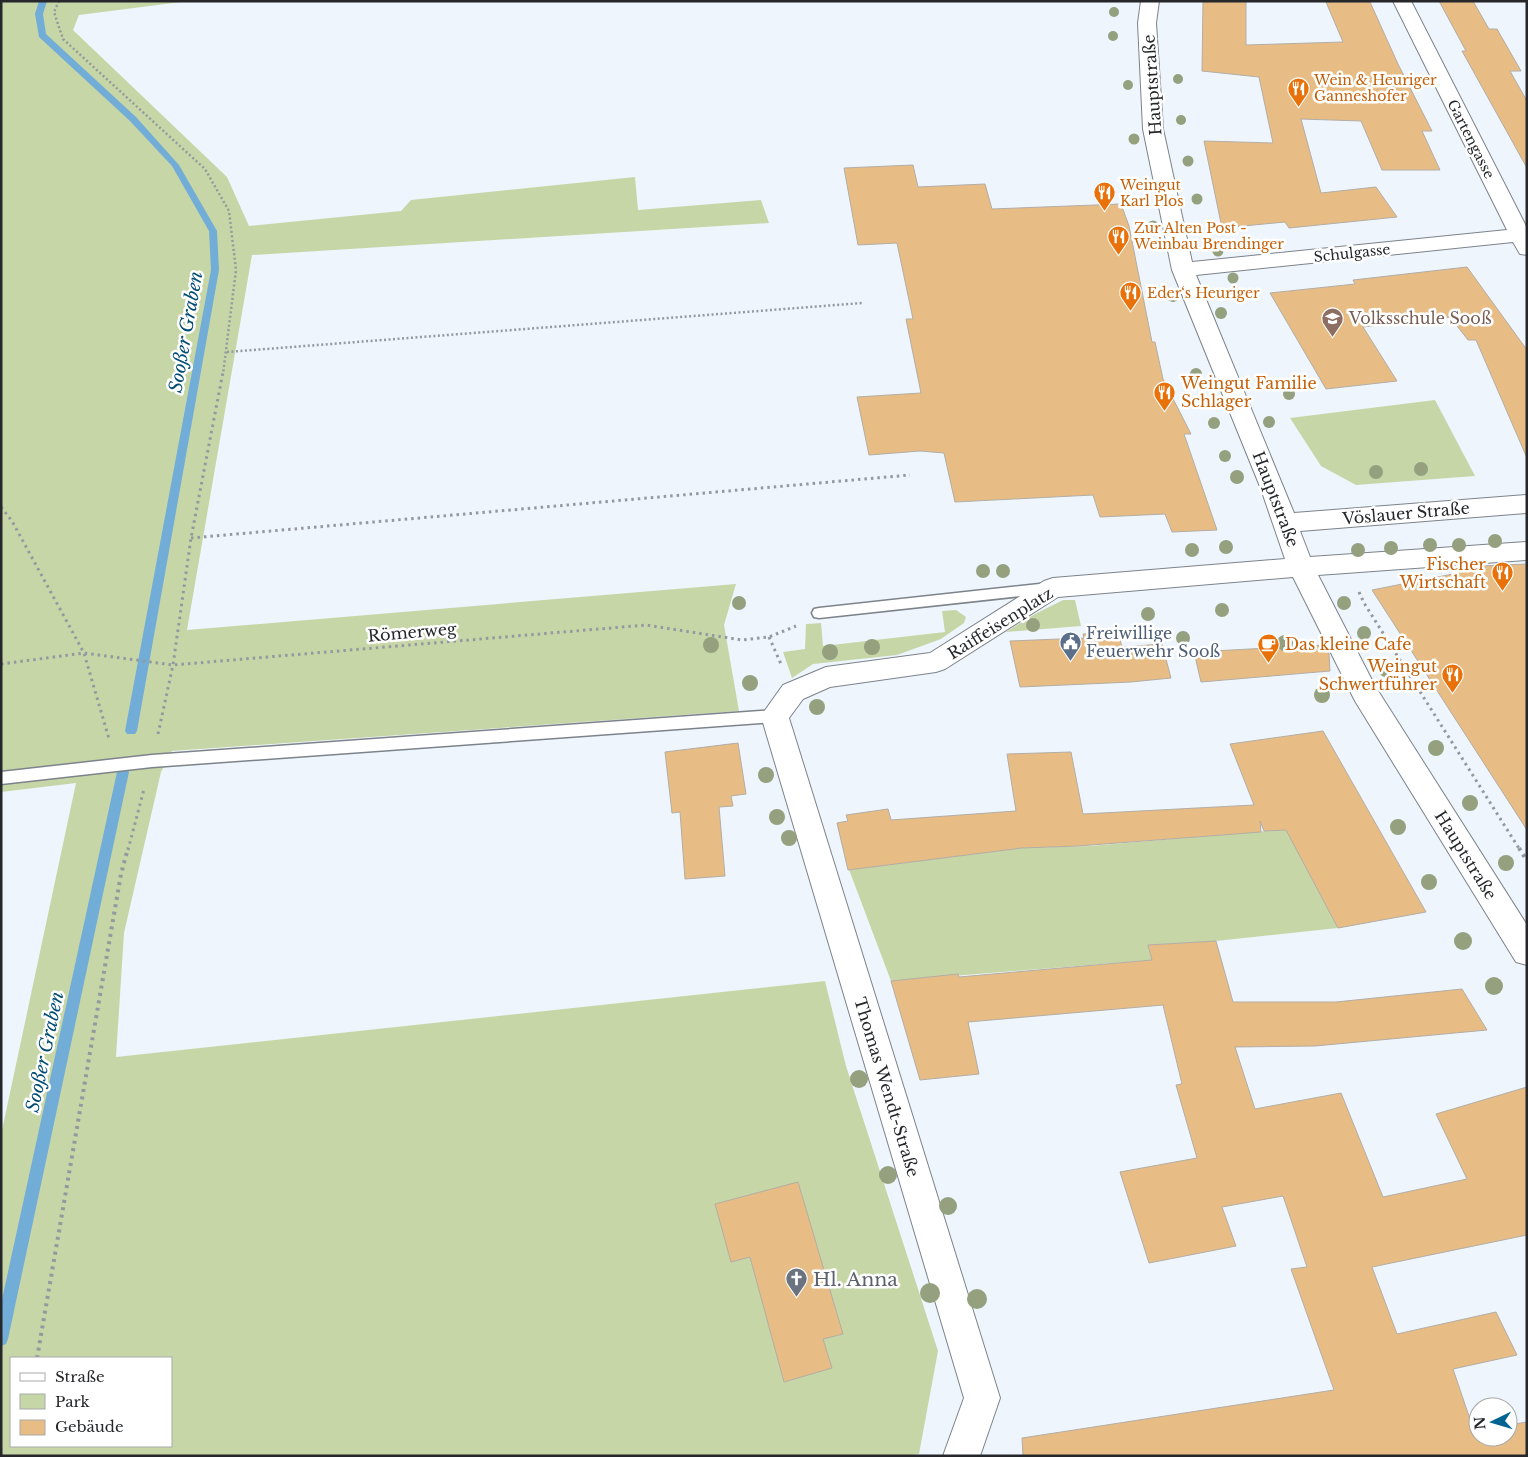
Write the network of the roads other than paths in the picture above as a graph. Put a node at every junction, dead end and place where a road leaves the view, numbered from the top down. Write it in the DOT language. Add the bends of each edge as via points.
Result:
graph roads {
  1 [pos="1150,1"];
  2 [pos="1402,1"];
  3 [pos="1523,242"];
  4 [pos="1184,270"];
  5 [pos="1527,504"];
  6 [pos="1286,523"];
  7 [pos="1527,551"];
  8 [pos="1301,567"];
  9 [pos="1053,588"];
  10 [pos="819,613"];
  11 [pos="774,716"];
  12 [pos="1,778"];
  13 [pos="1527,952"];
  14 [pos="961,1456"];
  1 -- 4 [label="street, Hauptstraße" via="1148,23 1153,129"];
  2 -- 3 [label="street, Gartengasse"];
  3 -- 4 [label="street, Schulgasse"];
  4 -- 6 [label="street, Hauptstraße"];
  5 -- 6 [label="street, Vöslauer Straße"];
  6 -- 8 [label="street, Hauptstraße"];
  7 -- 8 [label="street"];
  8 -- 9 [label="street, Raiffeisenplatz"];
  8 -- 13 [label="street, Hauptstraße" via="1365,692"];
  9 -- 10 [label="lane"];
  9 -- 11 [label="street, Raiffeisenplatz" via="936,662 826,677 793,692"];
  11 -- 12 [label="lane" via="152,761"];
  11 -- 14 [label="street, Thomas Wendt-Straße" via="982,1398"];
}
